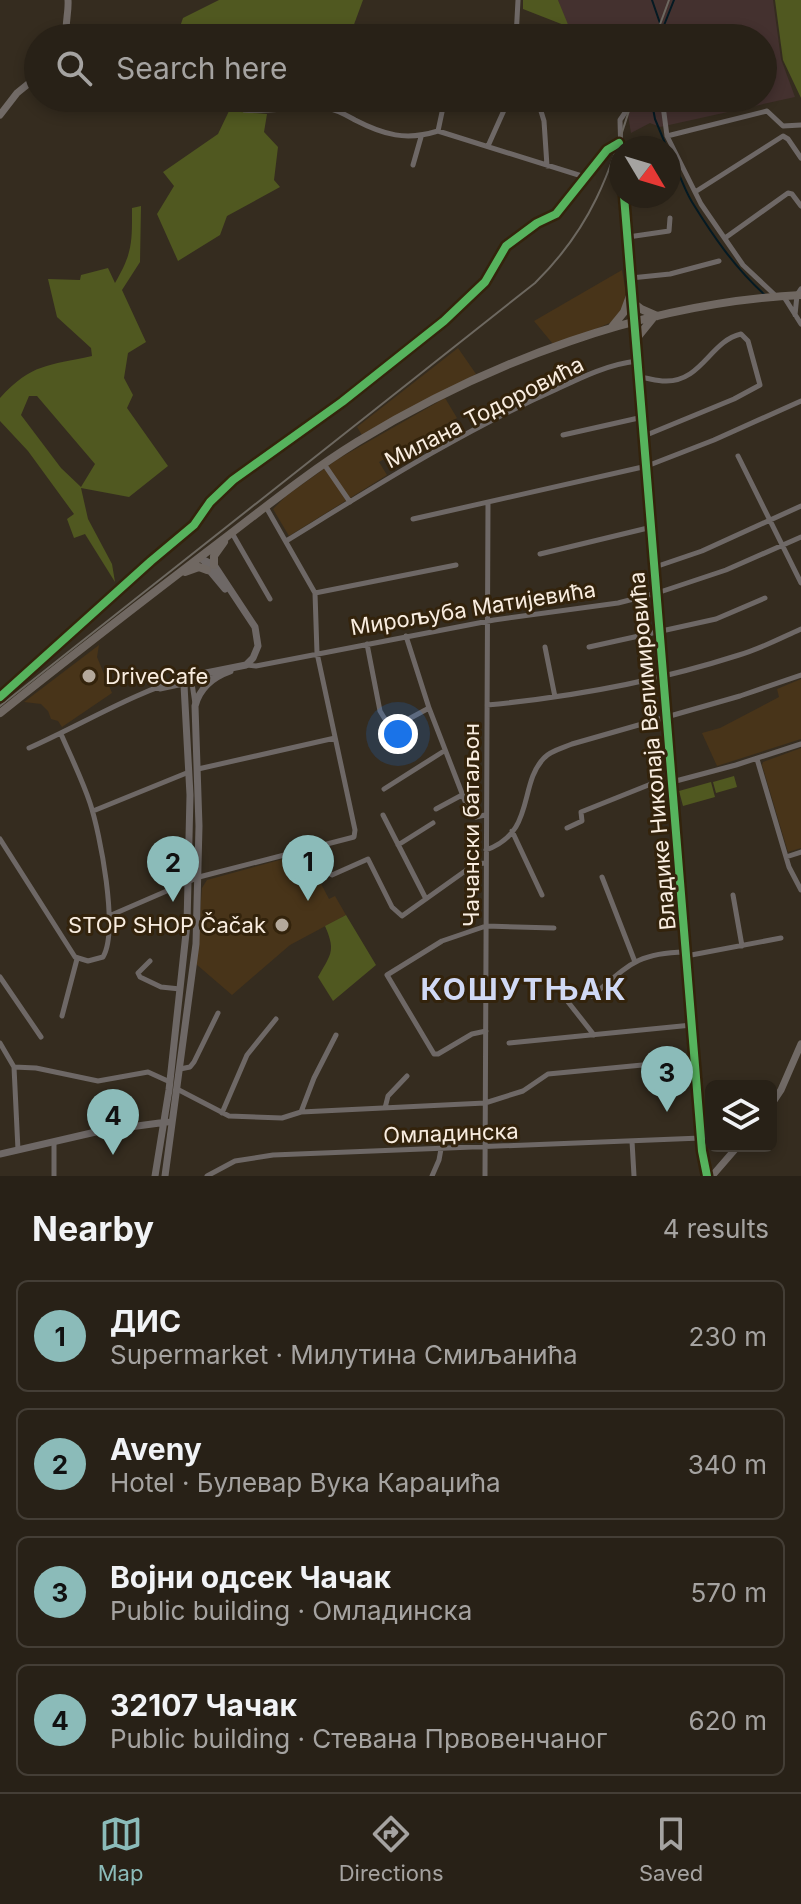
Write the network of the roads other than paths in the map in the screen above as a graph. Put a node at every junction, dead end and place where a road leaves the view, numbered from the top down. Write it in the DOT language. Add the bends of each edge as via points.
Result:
graph roads {
  1 [pos="68,0"];
  2 [pos="518,0"];
  3 [pos="67,24"];
  4 [pos="517,24"];
  5 [pos="24,87"];
  6 [pos="338,112"];
  7 [pos="442,112"];
  8 [pos="503,112"];
  9 [pos="541,112"];
  10 [pos="624,112"];
  11 [pos="664,112"];
  12 [pos="763,112"];
  13 [pos="768,112"];
  14 [pos="0,115"];
  15 [pos="801,125"];
  16 [pos="438,131"];
  17 [pos="620,136"];
  18 [pos="667,136"];
  19 [pos="421,137"];
  20 [pos="488,146"];
  21 [pos="609,147"];
  22 [pos="801,158"];
  23 [pos="681,164"];
  24 [pos="413,165"];
  25 [pos="547,166"];
  26 [pos="585,177"];
  27 [pos="695,192"];
  28 [pos="801,206"];
  29 [pos="625,208"];
  30 [pos="670,218"];
  31 [pos="628,237"];
  32 [pos="725,238"];
  33 [pos="719,261"];
  34 [pos="631,278"];
  35 [pos="632,290"];
  36 [pos="800,293"];
  37 [pos="780,296"];
  38 [pos="632,302"];
  39 [pos="795,315"];
  40 [pos="656,316"];
  41 [pos="634,323"];
  42 [pos="801,324"];
  43 [pos="613,328"];
  44 [pos="636,338"];
  45 [pos="638,361"];
  46 [pos="639,377"];
  47 [pos="801,401"];
  48 [pos="643,417"];
  49 [pos="563,435"];
  50 [pos="644,436"];
  51 [pos="738,456"];
  52 [pos="324,464"];
  53 [pos="647,466"];
  54 [pos="350,502"];
  55 [pos="488,503"];
  56 [pos="801,506"];
  57 [pos="266,507"];
  58 [pos="413,519"];
  59 [pos="771,519"];
  60 [pos="652,527"];
  61 [pos="229,535"];
  62 [pos="801,537"];
  63 [pos="286,541"];
  64 [pos="782,546"];
  65 [pos="540,554"];
  66 [pos="203,557"];
  67 [pos="456,565"];
  68 [pos="655,567"];
  69 [pos="210,568"];
  70 [pos="180,573"];
  71 [pos="801,583"];
  72 [pos="315,593"];
  73 [pos="657,593"];
  74 [pos="765,598"];
  75 [pos="270,599"];
  76 [pos="487,621"];
  77 [pos="801,629"];
  78 [pos="660,633"];
  79 [pos="406,636"];
  80 [pos="367,644"];
  81 [pos="545,647"];
  82 [pos="589,647"];
  83 [pos="317,653"];
  84 [pos="246,665"];
  85 [pos="236,668"];
  86 [pos="663,675"];
  87 [pos="801,675"];
  88 [pos="216,677"];
  89 [pos="192,679"];
  90 [pos="184,685"];
  91 [pos="155,690"];
  92 [pos="0,697"];
  93 [pos="555,697"];
  94 [pos="487,705"];
  95 [pos="195,706"];
  96 [pos="429,708"];
  97 [pos="0,713"];
  98 [pos="667,715"];
  99 [pos="391,729"];
  100 [pos="61,734"];
  101 [pos="381,734"];
  102 [pos="335,738"];
  103 [pos="801,744"];
  104 [pos="29,748"];
  105 [pos="444,751"];
  106 [pos="757,759"];
  107 [pos="198,769"];
  108 [pos="189,772"];
  109 [pos="672,779"];
  110 [pos="384,789"];
  111 [pos="462,795"];
  112 [pos="436,809"];
  113 [pos="93,811"];
  114 [pos="383,815"];
  115 [pos="485,815"];
  116 [pos="433,823"];
  117 [pos="567,828"];
  118 [pos="512,831"];
  119 [pos="0,839"];
  120 [pos="398,845"];
  121 [pos="314,847"];
  122 [pos="486,850"];
  123 [pos="801,852"];
  124 [pos="786,857"];
  125 [pos="486,863"];
  126 [pos="199,877"];
  127 [pos="602,877"];
  128 [pos="189,881"];
  129 [pos="801,890"];
  130 [pos="542,895"];
  131 [pos="733,895"];
  132 [pos="426,899"];
  133 [pos="109,916"];
  134 [pos="486,926"];
  135 [pos="554,928"];
  136 [pos="781,938"];
  137 [pos="742,946"];
  138 [pos="686,954"];
  139 [pos="77,959"];
  140 [pos="150,961"];
  141 [pos="635,962"];
  142 [pos="0,977"];
  143 [pos="181,989"];
  144 [pos="561,993"];
  145 [pos="592,996"];
  146 [pos="218,1013"];
  147 [pos="62,1016"];
  148 [pos="276,1019"];
  149 [pos="692,1025"];
  150 [pos="486,1031"];
  151 [pos="336,1035"];
  152 [pos="594,1035"];
  153 [pos="41,1037"];
  154 [pos="0,1043"];
  155 [pos="509,1043"];
  156 [pos="801,1044"];
  157 [pos="695,1060"];
  158 [pos="14,1067"];
  159 [pos="180,1069"];
  160 [pos="407,1076"];
  161 [pos="170,1082"];
  162 [pos="177,1089"];
  163 [pos="777,1095"];
  164 [pos="485,1103"];
  165 [pos="385,1108"];
  166 [pos="301,1112"];
  167 [pos="222,1113"];
  168 [pos="163,1122"];
  169 [pos="173,1122"];
  170 [pos="701,1138"];
  171 [pos="54,1141"];
  172 [pos="632,1141"];
  173 [pos="485,1148"];
  174 [pos="441,1149"];
  175 [pos="18,1150"];
  176 [pos="732,1152"];
  177 [pos="0,1154"];
  178 [pos="54,1176"];
  179 [pos="155,1176"];
  180 [pos="165,1176"];
  181 [pos="207,1176"];
  182 [pos="432,1176"];
  183 [pos="485,1176"];
  184 [pos="634,1176"];
  185 [pos="710,1176"];
  1 -- 3 [label="main road"];
  2 -- 4 [label="street"];
  5 -- 14 [label="main road"];
  6 -- 19 [label="street" via="398,138"];
  7 -- 16 [label="street"];
  8 -- 20 [label="street"];
  9 -- 25 [label="street"];
  10 -- 17 [label="street"];
  11 -- 18 [label="street"];
  12 -- 18 [label="street"];
  13 -- 15 [label="street" via="783,126"];
  16 -- 19 [label="street"];
  16 -- 20 [label="street"];
  19 -- 24 [label="street"];
  20 -- 25 [label="street"];
  21 -- 26 [label="street"];
  22 -- 27 [label="street" via="783,136"];
  23 -- 27 [label="street"];
  25 -- 26 [label="street"];
  26 -- 92 [label="street" via="556,214 506,246 485,282 444,321 233,480 173,545"];
  27 -- 32 [label="street"];
  28 -- 32 [label="street" via="788,193"];
  29 -- 31 [label="street"];
  30 -- 31 [label="street" via="669,231"];
  31 -- 34 [label="street"];
  32 -- 37 [label="street" via="743,265"];
  33 -- 34 [label="street"];
  34 -- 35 [label="street"];
  35 -- 38 [label="street"];
  35 -- 43 [label="main road"];
  36 -- 37 [label="main road"];
  36 -- 39 [label="street"];
  37 -- 39 [label="street"];
  37 -- 40 [label="main road"];
  38 -- 40 [label="main road"];
  38 -- 41 [label="street"];
  39 -- 42 [label="street"];
  40 -- 41 [label="main road"];
  40 -- 44 [label="main road"];
  41 -- 43 [label="main road"];
  41 -- 44 [label="street, Владике Николаја Велимировића"];
  43 -- 44 [label="main road"];
  43 -- 52 [label="main road" via="472,380"];
  44 -- 45 [label="street, Владике Николаја Велимировића"];
  45 -- 46 [label="street, Владике Николаја Велимировића"];
  45 -- 54 [label="street, Милана Тодоровића" via="544,394"];
  46 -- 48 [label="street, Владике Николаја Велимировића"];
  46 -- 50 [label="street" via="669,381 689,376 739,334 747,338 760,385"];
  47 -- 53 [label="street"];
  48 -- 49 [label="street"];
  48 -- 50 [label="street, Владике Николаја Велимировића"];
  50 -- 53 [label="street, Владике Николаја Велимировића"];
  51 -- 59 [label="street"];
  52 -- 54 [label="street"];
  52 -- 57 [label="main road"];
  53 -- 55 [label="street"];
  53 -- 60 [label="street, Владике Николаја Велимировића"];
  54 -- 63 [label="street, Милана Тодоровића"];
  55 -- 58 [label="street"];
  55 -- 76 [label="street, Чачански батаљон"];
  56 -- 59 [label="street"];
  57 -- 61 [label="main road"];
  57 -- 63 [label="street"];
  59 -- 64 [label="street"];
  59 -- 68 [label="street"];
  60 -- 65 [label="street"];
  60 -- 68 [label="street, Владике Николаја Велимировића"];
  61 -- 66 [label="main road"];
  61 -- 69 [label="main road"];
  61 -- 75 [label="street"];
  62 -- 64 [label="street, Мирољуба Матијевића"];
  63 -- 72 [label="street"];
  64 -- 71 [label="street"];
  64 -- 73 [label="street, Мирољуба Матијевића"];
  66 -- 69 [label="street"];
  66 -- 70 [label="main road"];
  67 -- 72 [label="street"];
  68 -- 73 [label="street, Владике Николаја Велимировића"];
  69 -- 70 [label="main road"];
  69 -- 84 [label="street" via="258,634 256,653"];
  70 -- 97 [label="main road"];
  72 -- 83 [label="street"];
  73 -- 76 [label="street, Мирољуба Матијевића"];
  73 -- 78 [label="street, Владике Николаја Велимировића"];
  74 -- 78 [label="street" via="723,618"];
  76 -- 79 [label="street, Мирољуба Матијевића"];
  76 -- 94 [label="street, Чачански батаљон"];
  77 -- 86 [label="street" via="741,655"];
  78 -- 82 [label="street"];
  78 -- 86 [label="street, Владике Николаја Велимировића"];
  79 -- 80 [label="street, Мирољуба Матијевића"];
  79 -- 96 [label="street"];
  80 -- 83 [label="street, Мирољуба Матијевића"];
  80 -- 99 [label="street" via="378,704"];
  81 -- 93 [label="street"];
  83 -- 84 [label="street, Мирољуба Матијевића"];
  83 -- 102 [label="street"];
  84 -- 85 [label="street, Мирољуба Матијевића"];
  85 -- 88 [label="street"];
  85 -- 89 [label="street, Мирољуба Матијевића"];
  86 -- 93 [label="street"];
  86 -- 98 [label="street, Владике Николаја Велимировића"];
  87 -- 98 [label="street"];
  88 -- 89 [label="street"];
  88 -- 95 [label="street"];
  89 -- 90 [label="street"];
  89 -- 91 [label="street"];
  89 -- 95 [label="street"];
  90 -- 91 [label="street"];
  90 -- 108 [label="street"];
  91 -- 100 [label="street"];
  93 -- 94 [label="street"];
  94 -- 115 [label="street, Чачански батаљон"];
  95 -- 107 [label="street"];
  96 -- 99 [label="street"];
  96 -- 105 [label="street"];
  98 -- 109 [label="street, Владике Николаја Велимировића"];
  98 -- 118 [label="street" via="547,754"];
  99 -- 101 [label="street"];
  100 -- 104 [label="street"];
  100 -- 113 [label="street"];
  102 -- 107 [label="street"];
  102 -- 121 [label="street" via="354,837"];
  103 -- 106 [label="street"];
  105 -- 110 [label="street"];
  105 -- 111 [label="street"];
  106 -- 109 [label="street"];
  106 -- 124 [label="street"];
  107 -- 126 [label="street"];
  108 -- 113 [label="street"];
  108 -- 128 [label="street"];
  109 -- 117 [label="street" via="581,812 582,821"];
  109 -- 138 [label="street, Владике Николаја Велимировића"];
  111 -- 112 [label="street"];
  111 -- 115 [label="street" via="471,815"];
  113 -- 133 [label="street"];
  114 -- 120 [label="street"];
  115 -- 122 [label="street, Чачански батаљон"];
  116 -- 120 [label="street"];
  118 -- 122 [label="street"];
  118 -- 130 [label="street"];
  119 -- 139 [label="street"];
  120 -- 132 [label="street"];
  121 -- 126 [label="street"];
  121 -- 132 [label="street" via="332,875 368,859 402,916"];
  122 -- 125 [label="street, Чачански батаљон"];
  123 -- 124 [label="street"];
  124 -- 129 [label="street"];
  125 -- 132 [label="street" via="475,864"];
  125 -- 134 [label="street, Чачански батаљон"];
  126 -- 128 [label="street"];
  126 -- 159 [label="street"];
  127 -- 141 [label="street"];
  128 -- 133 [label="street"];
  128 -- 143 [label="street"];
  131 -- 137 [label="street"];
  133 -- 139 [label="street" via="105,955"];
  134 -- 135 [label="street"];
  134 -- 150 [label="street, Чачански батаљон"];
  134 -- 150 [label="street" via="442,941 387,975 434,1054"];
  136 -- 137 [label="street"];
  137 -- 138 [label="street"];
  138 -- 141 [label="street" via="654,953"];
  138 -- 149 [label="street, Владике Николаја Велимировића"];
  139 -- 147 [label="street"];
  140 -- 143 [label="street" via="140,977"];
  141 -- 145 [label="street"];
  142 -- 153 [label="street"];
  143 -- 161 [label="street"];
  144 -- 152 [label="street"];
  146 -- 159 [label="street" via="194,1062"];
  148 -- 167 [label="street" via="247,1055"];
  149 -- 152 [label="street"];
  149 -- 157 [label="street, Владике Николаја Велимировића"];
  150 -- 164 [label="street, Чачански батаљон"];
  151 -- 166 [label="street"];
  152 -- 155 [label="street"];
  154 -- 158 [label="street"];
  156 -- 163 [label="main road"];
  157 -- 164 [label="street" via="548,1074 523,1091"];
  157 -- 170 [label="street, Владике Николаја Велимировића"];
  158 -- 161 [label="street" via="98,1081 148,1072"];
  158 -- 175 [label="street"];
  159 -- 162 [label="street"];
  160 -- 165 [label="street" via="388,1096"];
  161 -- 168 [label="street"];
  162 -- 167 [label="street"];
  162 -- 169 [label="street"];
  164 -- 165 [label="street"];
  164 -- 173 [label="street, Чачански батаљон"];
  165 -- 166 [label="street"];
  166 -- 167 [label="street" via="282,1118"];
  168 -- 169 [label="street"];
  168 -- 171 [label="street"];
  168 -- 179 [label="street"];
  169 -- 180 [label="street"];
  170 -- 172 [label="street, Омладинска"];
  170 -- 185 [label="street, Владике Николаја Велимировића"];
  171 -- 175 [label="street"];
  171 -- 178 [label="street"];
  172 -- 173 [label="street, Омладинска"];
  172 -- 184 [label="street"];
  173 -- 174 [label="street, Омладинска"];
  173 -- 183 [label="street, Чачански батаљон"];
  174 -- 181 [label="street, Омладинска" via="254,1157"];
  174 -- 182 [label="street"];
  175 -- 177 [label="street"];
  176 -- 185 [label="main road"];
}
